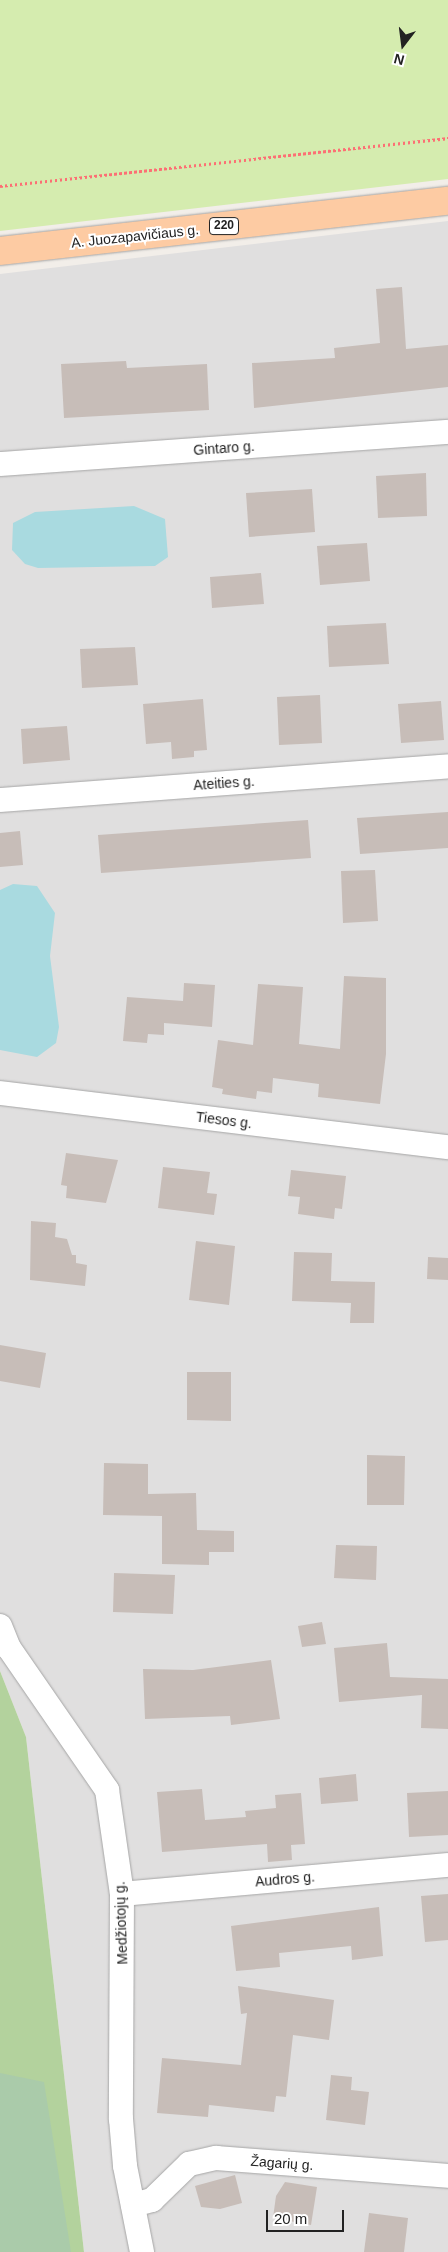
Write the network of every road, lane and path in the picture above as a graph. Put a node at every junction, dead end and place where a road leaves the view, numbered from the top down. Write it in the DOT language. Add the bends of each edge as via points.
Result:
graph roads {
  1 [pos="448,138"];
  2 [pos="0,186"];
  3 [pos="448,201"];
  4 [pos="0,251"];
  5 [pos="448,432"];
  6 [pos="0,464"];
  7 [pos="448,766"];
  8 [pos="0,800"];
  9 [pos="0,1093"];
  10 [pos="448,1147"];
  11 [pos="0,1626"];
  12 [pos="448,1865"];
  13 [pos="122,1894"];
  14 [pos="448,2176"];
  15 [pos="133,2205"];
  16 [pos="142,2252"];
  1 -- 2 [label="path"];
  3 -- 4 [label="main road, A. Juozapavičiaus g. / 220"];
  5 -- 6 [label="street, Gintaro g."];
  7 -- 8 [label="street, Ateities g."];
  9 -- 10 [label="street, Tiesos g."];
  11 -- 13 [label="street, Medžiotojų g." via="9,1648 107,1790"];
  12 -- 13 [label="street, Audros g."];
  13 -- 15 [label="street, Medžiotojų g." via="121,2119"];
  14 -- 15 [label="street, Žagarių g." via="216,2158 189,2164 152,2200"];
  15 -- 16 [label="street, Medžiotojų g."];
}
